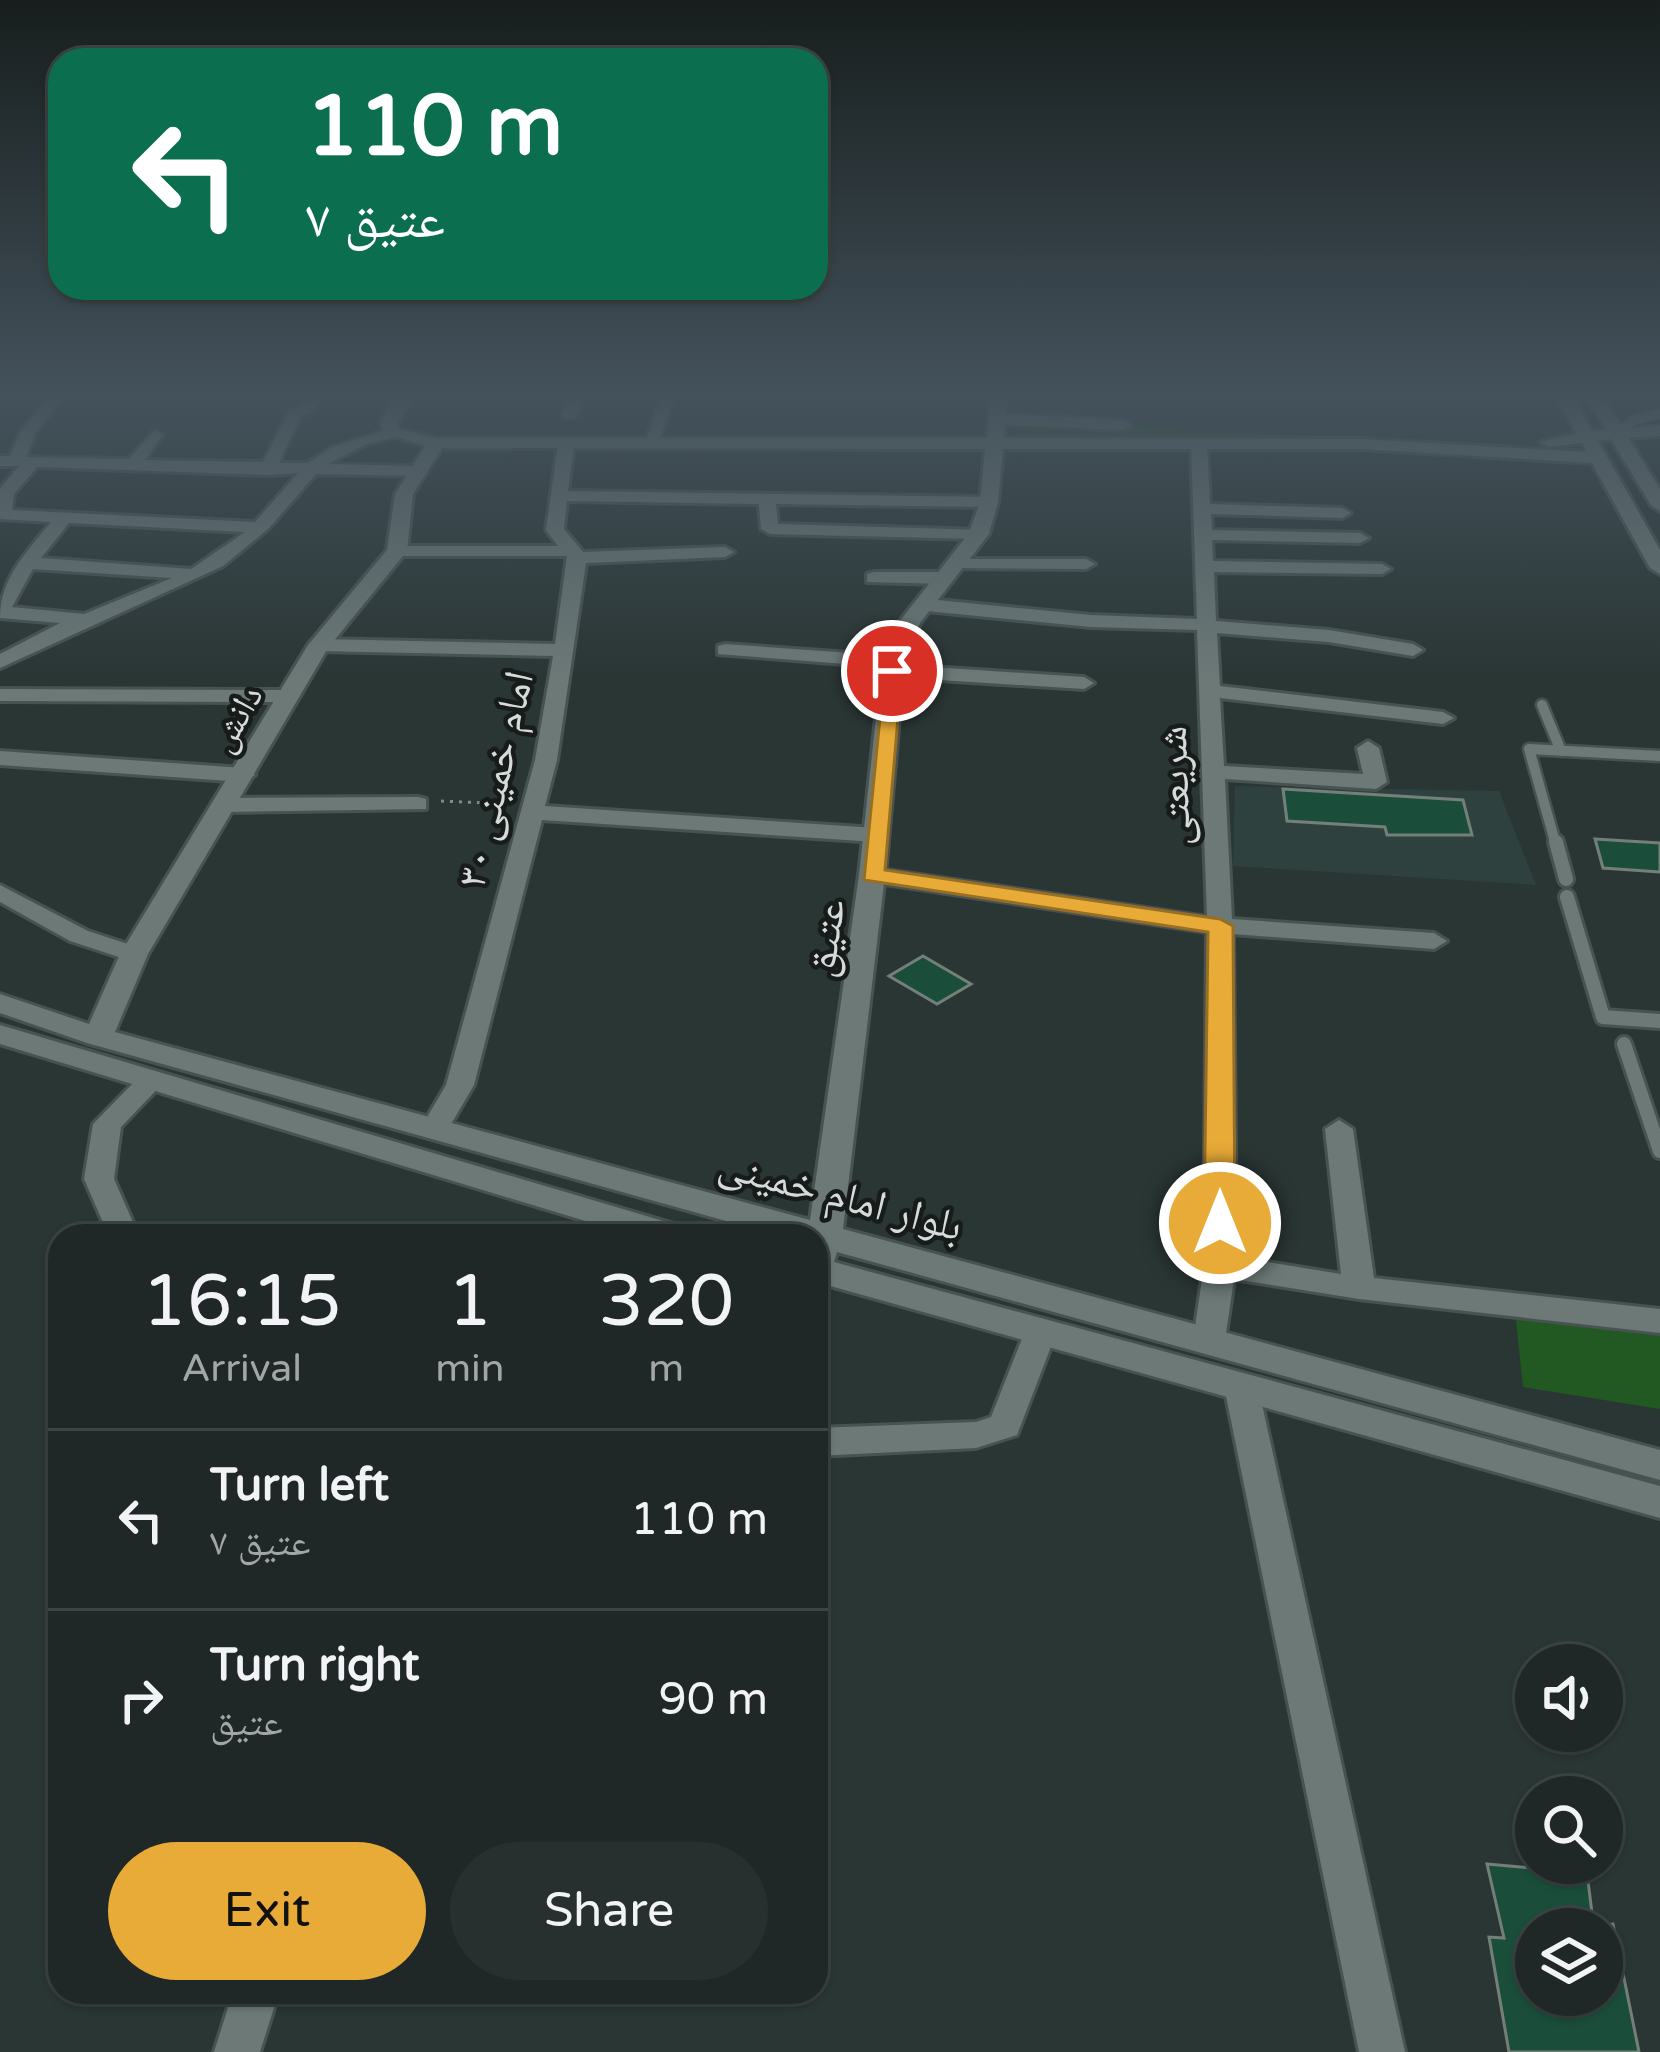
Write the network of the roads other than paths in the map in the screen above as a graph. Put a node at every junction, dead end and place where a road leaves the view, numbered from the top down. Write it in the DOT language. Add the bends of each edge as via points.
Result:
graph roads {
  1 [pos="8,488"];
  2 [pos="291,488"];
  3 [pos="408,488"];
  4 [pos="560,488"];
  5 [pos="990,488"];
  6 [pos="1202,488"];
  7 [pos="1617,488"];
  8 [pos="559,496"];
  9 [pos="767,496"];
  10 [pos="989,502"];
  11 [pos="1204,509"];
  12 [pos="1342,513"];
  13 [pos="64,518"];
  14 [pos="258,527"];
  15 [pos="979,534"];
  16 [pos="1205,535"];
  17 [pos="1360,538"];
  18 [pos="397,551"];
  19 [pos="725,552"];
  20 [pos="575,554"];
  21 [pos="27,563"];
  22 [pos="1086,564"];
  23 [pos="1208,566"];
  24 [pos="1660,568"];
  25 [pos="1382,569"];
  26 [pos="951,571"];
  27 [pos="189,574"];
  28 [pos="874,578"];
  29 [pos="927,605"];
  30 [pos="0,611"];
  31 [pos="87,620"];
  32 [pos="1210,626"];
  33 [pos="319,645"];
  34 [pos="563,650"];
  35 [pos="725,650"];
  36 [pos="1413,650"];
  37 [pos="0,662"];
  38 [pos="892,667"];
  39 [pos="1084,683"];
  40 [pos="1212,691"];
  41 [pos="0,695"];
  42 [pos="290,696"];
  43 [pos="1542,705"];
  44 [pos="1444,718"];
  45 [pos="1368,748"];
  46 [pos="1561,751"];
  47 [pos="1660,756"];
  48 [pos="0,758"];
  49 [pos="1215,772"];
  50 [pos="244,775"];
  51 [pos="418,804"];
  52 [pos="227,805"];
  53 [pos="530,809"];
  54 [pos="876,835"];
  55 [pos="872,875"];
  56 [pos="1566,879"];
  57 [pos="0,892"];
  58 [pos="1567,897"];
  59 [pos="1220,926"];
  60 [pos="1434,941"];
  61 [pos="134,954"];
  62 [pos="0,1003"];
  63 [pos="1660,1021"];
  64 [pos="0,1034"];
  65 [pos="98,1037"];
  66 [pos="1624,1044"];
  67 [pos="151,1081"];
  68 [pos="434,1129"];
  69 [pos="1339,1129"];
  70 [pos="1660,1151"];
  71 [pos="119,1224"];
  72 [pos="605,1224"];
  73 [pos="722,1224"];
  74 [pos="823,1224"];
  75 [pos="828,1258"];
  76 [pos="828,1259"];
  77 [pos="1220,1266"];
  78 [pos="1359,1288"];
  79 [pos="1660,1321"];
  80 [pos="1041,1331"];
  81 [pos="1209,1340"];
  82 [pos="1241,1386"];
  83 [pos="828,1441"];
  84 [pos="1660,1465"];
  85 [pos="1660,1502"];
  86 [pos="252,2004"];
  87 [pos="237,2052"];
  88 [pos="1382,2052"];
  1 -- 13 [label="street" via="2,515"];
  2 -- 14 [label="street"];
  3 -- 18 [label="street"];
  4 -- 8 [label="street, امام خمینی ۳۰"];
  5 -- 10 [label="street, عتیق"];
  6 -- 11 [label="street, شریعتی"];
  7 -- 24 [label="street"];
  8 -- 9 [label="street"];
  8 -- 20 [label="street, امام خمینی ۳۰" via="555,530"];
  9 -- 10 [label="street"];
  9 -- 15 [label="street" via="770,529"];
  10 -- 15 [label="street, عتیق"];
  11 -- 12 [label="street"];
  11 -- 16 [label="street, شریعتی"];
  13 -- 14 [label="street"];
  13 -- 21 [label="street"];
  14 -- 27 [label="street"];
  15 -- 26 [label="street, عتیق"];
  16 -- 17 [label="street"];
  16 -- 23 [label="street, شریعتی"];
  18 -- 20 [label="street"];
  18 -- 33 [label="street, دانش"];
  19 -- 20 [label="street"];
  20 -- 34 [label="street, امام خمینی ۳۰"];
  21 -- 27 [label="street"];
  21 -- 30 [label="street"];
  22 -- 26 [label="street"];
  23 -- 25 [label="street"];
  23 -- 32 [label="street, شریعتی"];
  26 -- 28 [label="street"];
  26 -- 29 [label="street, عتیق"];
  27 -- 31 [label="street"];
  29 -- 32 [label="street"];
  29 -- 38 [label="street, عتیق" via="910,622"];
  30 -- 31 [label="street"];
  31 -- 37 [label="street"];
  32 -- 36 [label="street"];
  32 -- 40 [label="street, شریعتی"];
  33 -- 34 [label="street"];
  33 -- 42 [label="street, دانش"];
  34 -- 53 [label="street, امام خمینی ۳۰"];
  35 -- 38 [label="street"];
  38 -- 39 [label="street"];
  38 -- 54 [label="street, عتیق"];
  40 -- 44 [label="street"];
  40 -- 49 [label="street, شریعتی"];
  41 -- 42 [label="street"];
  42 -- 50 [label="street, دانش"];
  43 -- 46 [label="lane"];
  45 -- 49 [label="street" via="1376,782"];
  46 -- 47 [label="lane"];
  46 -- 56 [label="lane" via="1529,749"];
  48 -- 50 [label="street"];
  49 -- 59 [label="street, شریعتی"];
  50 -- 52 [label="street, دانش"];
  51 -- 52 [label="street"];
  52 -- 61 [label="street, دانش"];
  53 -- 54 [label="street"];
  53 -- 68 [label="street, امام خمینی ۳۰" via="460,1085"];
  54 -- 55 [label="street, عتیق"];
  55 -- 59 [label="street"];
  55 -- 74 [label="street, عتیق"];
  57 -- 61 [label="street" via="79,937"];
  58 -- 63 [label="lane" via="1604,1017"];
  59 -- 60 [label="street"];
  59 -- 77 [label="street, شریعتی"];
  61 -- 65 [label="street, دانش"];
  62 -- 65 [label="street, بلوار امام خمینی"];
  64 -- 67 [label="street"];
  65 -- 68 [label="street, بلوار امام خمینی"];
  66 -- 70 [label="lane"];
  67 -- 71 [label="street" via="107,1124 99,1179"];
  67 -- 72 [label="street"];
  68 -- 73 [label="street, بلوار امام خمینی"];
  69 -- 78 [label="street"];
  75 -- 81 [label="street, بلوار امام خمینی"];
  76 -- 80 [label="street, بلوار امام خمینی"];
  77 -- 78 [label="street"];
  77 -- 81 [label="street, شریعتی"];
  78 -- 79 [label="street"];
  80 -- 82 [label="street, بلوار امام خمینی"];
  80 -- 83 [label="street" via="1005,1426 976,1435"];
  81 -- 84 [label="street, بلوار امام خمینی"];
  82 -- 85 [label="street, بلوار امام خمینی"];
  82 -- 88 [label="street"];
  86 -- 87 [label="street"];
}
